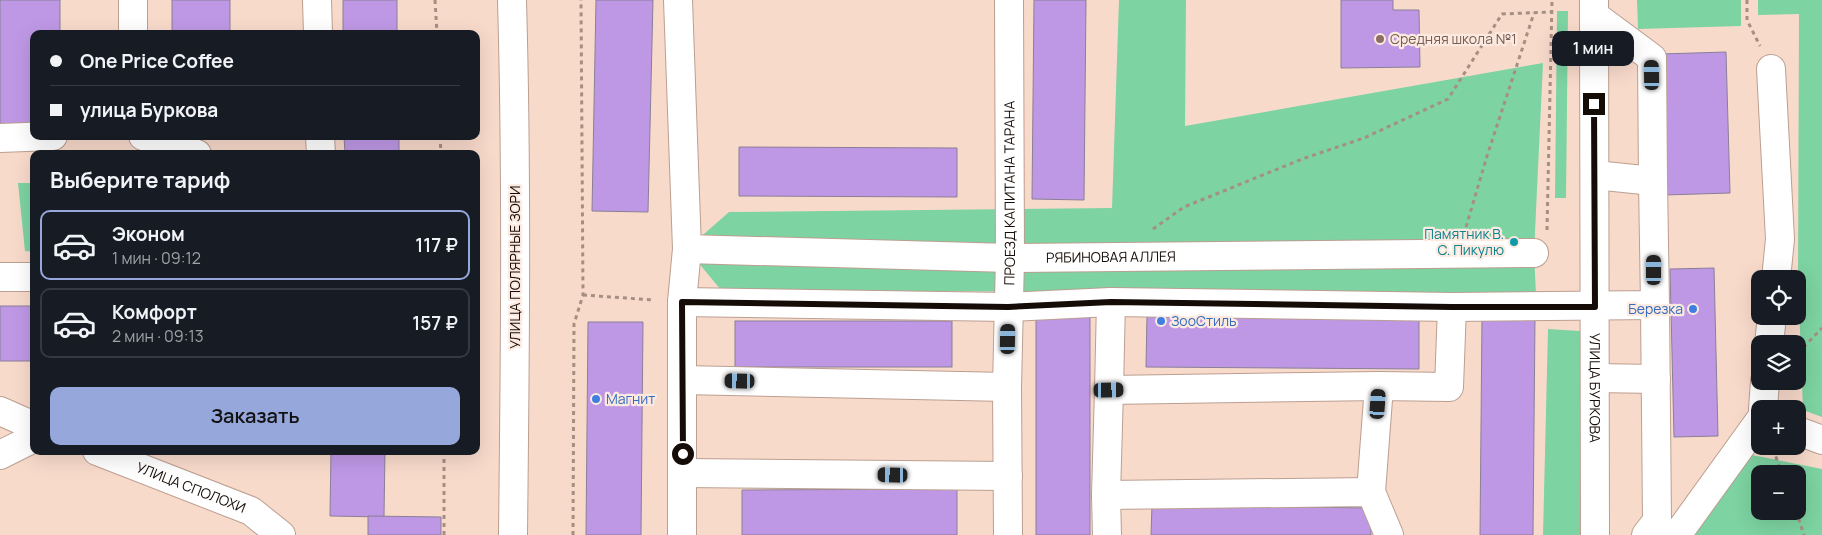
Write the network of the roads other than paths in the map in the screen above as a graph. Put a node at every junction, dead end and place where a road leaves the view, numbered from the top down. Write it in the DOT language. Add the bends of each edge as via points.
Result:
graph roads {
  1 [pos="133,0"];
  2 [pos="317,0"];
  3 [pos="512,0"];
  4 [pos="678,0"];
  5 [pos="1009,0"];
  6 [pos="1594,8"];
  7 [pos="133,30"];
  8 [pos="318,30"];
  9 [pos="1771,69"];
  10 [pos="30,137"];
  11 [pos="0,138"];
  12 [pos="155,140"];
  13 [pos="185,150"];
  14 [pos="1595,176"];
  15 [pos="1654,181"];
  16 [pos="687,249"];
  17 [pos="1534,254"];
  18 [pos="1010,258"];
  19 [pos="1777,270"];
  20 [pos="0,277"];
  21 [pos="30,277"];
  22 [pos="682,302"];
  23 [pos="1111,302"];
  24 [pos="1655,305"];
  25 [pos="1008,307"];
  26 [pos="1452,307"];
  27 [pos="1595,307"];
  28 [pos="1595,378"];
  29 [pos="1656,379"];
  30 [pos="683,380"];
  31 [pos="1379,386"];
  32 [pos="1007,387"];
  33 [pos="1109,390"];
  34 [pos="0,412"];
  35 [pos="30,424"];
  36 [pos="0,430"];
  37 [pos="30,431"];
  38 [pos="1751,432"];
  39 [pos="1806,434"];
  40 [pos="30,440"];
  41 [pos="1822,440"];
  42 [pos="0,455"];
  43 [pos="107,455"];
  44 [pos="683,473"];
  45 [pos="1008,476"];
  46 [pos="1371,492"];
  47 [pos="1106,495"];
  48 [pos="281,535"];
  49 [pos="513,535"];
  50 [pos="682,535"];
  51 [pos="1008,535"];
  52 [pos="1107,535"];
  53 [pos="1389,535"];
  54 [pos="1595,535"];
  55 [pos="1646,535"];
  56 [pos="1677,535"];
  1 -- 7 [label="street"];
  2 -- 8 [label="street"];
  3 -- 49 [label="street, УЛИЦА ПОЛЯРНЫЕ ЗОРИ" via="516,256"];
  4 -- 16 [label="street"];
  5 -- 18 [label="street, ПРОЕЗД КАПИТАНА ТАРАНА"];
  6 -- 14 [label="street, УЛИЦА БУРКОВА"];
  6 -- 15 [label="street" via="1652,58"];
  9 -- 19 [label="street" via="1780,239"];
  10 -- 11 [label="street"];
  12 -- 13 [label="street"];
  14 -- 15 [label="street"];
  14 -- 27 [label="street, УЛИЦА БУРКОВА"];
  15 -- 24 [label="street"];
  16 -- 18 [label="street, РЯБИНОВАЯ АЛЛЕЯ"];
  16 -- 22 [label="street"];
  17 -- 18 [label="street, РЯБИНОВАЯ АЛЛЕЯ"];
  18 -- 25 [label="street, ПРОЕЗД КАПИТАНА ТАРАНА"];
  20 -- 21 [label="street"];
  22 -- 25 [label="street"];
  22 -- 30 [label="street"];
  23 -- 25 [label="street"];
  23 -- 26 [label="street"];
  23 -- 33 [label="street"];
  24 -- 27 [label="street"];
  24 -- 29 [label="street"];
  25 -- 32 [label="street, ПРОЕЗД КАПИТАНА ТАРАНА"];
  26 -- 27 [label="street"];
  26 -- 31 [label="street" via="1449,387"];
  27 -- 28 [label="street, УЛИЦА БУРКОВА"];
  28 -- 29 [label="street"];
  28 -- 54 [label="street, УЛИЦА БУРКОВА"];
  29 -- 55 [label="street" via="1657,521"];
  30 -- 32 [label="street"];
  30 -- 44 [label="street"];
  31 -- 33 [label="street"];
  31 -- 46 [label="street"];
  32 -- 45 [label="street, ПРОЕЗД КАПИТАНА ТАРАНА"];
  33 -- 47 [label="street"];
  34 -- 35 [label="street"];
  36 -- 37 [label="street"];
  38 -- 56 [label="street"];
  39 -- 41 [label="street"];
  40 -- 42 [label="street"];
  43 -- 48 [label="street, УЛИЦА СПОЛОХИ" via="251,511"];
  44 -- 45 [label="street"];
  44 -- 50 [label="street"];
  45 -- 51 [label="street, ПРОЕЗД КАПИТАНА ТАРАНА"];
  46 -- 47 [label="street"];
  46 -- 53 [label="street"];
  47 -- 52 [label="street"];
}
